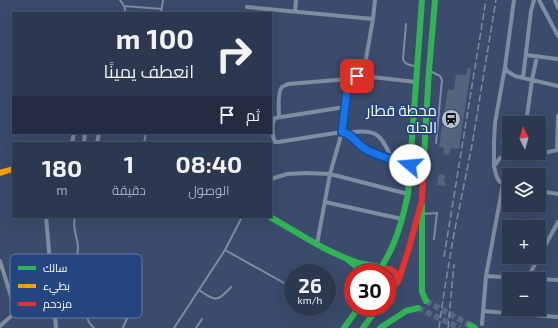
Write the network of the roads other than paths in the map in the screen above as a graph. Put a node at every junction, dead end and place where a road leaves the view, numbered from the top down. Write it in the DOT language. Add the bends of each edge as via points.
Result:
graph roads {
  1 [pos="120,0"];
  2 [pos="163,0"];
  3 [pos="296,0"];
  4 [pos="375,0"];
  5 [pos="422,0"];
  6 [pos="435,0"];
  7 [pos="514,0"];
  8 [pos="534,0"];
  9 [pos="539,0"];
  10 [pos="555,0"];
  11 [pos="124,6"];
  12 [pos="247,7"];
  13 [pos="558,8"];
  14 [pos="162,9"];
  15 [pos="294,11"];
  16 [pos="126,12"];
  17 [pos="161,12"];
  18 [pos="373,19"];
  19 [pos="406,24"];
  20 [pos="558,36"];
  21 [pos="526,55"];
  22 [pos="537,56"];
  23 [pos="417,57"];
  24 [pos="430,58"];
  25 [pos="558,59"];
  26 [pos="416,67"];
  27 [pos="505,67"];
  28 [pos="429,70"];
  29 [pos="363,76"];
  30 [pos="429,78"];
  31 [pos="523,78"];
  32 [pos="349,79"];
  33 [pos="416,79"];
  34 [pos="532,80"];
  35 [pos="558,86"];
  36 [pos="345,107"];
  37 [pos="279,116"];
  38 [pos="527,116"];
  39 [pos="558,116"];
  40 [pos="342,132"];
  41 [pos="348,133"];
  42 [pos="557,140"];
  43 [pos="436,143"];
  44 [pos="557,150"];
  45 [pos="546,152"];
  46 [pos="502,158"];
  47 [pos="392,159"];
  48 [pos="410,165"];
  49 [pos="494,166"];
  50 [pos="12,169"];
  51 [pos="0,172"];
  52 [pos="330,174"];
  53 [pos="272,179"];
  54 [pos="502,184"];
  55 [pos="502,189"];
  56 [pos="546,192"];
  57 [pos="408,194"];
  58 [pos="558,194"];
  59 [pos="422,200"];
  60 [pos="325,202"];
  61 [pos="422,214"];
  62 [pos="46,218"];
  63 [pos="75,218"];
  64 [pos="241,218"];
  65 [pos="272,218"];
  66 [pos="403,219"];
  67 [pos="558,222"];
  68 [pos="434,238"];
  69 [pos="317,244"];
  70 [pos="225,250"];
  71 [pos="49,254"];
  72 [pos="78,254"];
  73 [pos="341,256"];
  74 [pos="0,261"];
  75 [pos="352,264"];
  76 [pos="363,264"];
  77 [pos="385,264"];
  78 [pos="2,272"];
  79 [pos="531,272"];
  80 [pos="396,274"];
  81 [pos="486,276"];
  82 [pos="502,277"];
  83 [pos="546,279"];
  84 [pos="558,280"];
  85 [pos="398,282"];
  86 [pos="284,283"];
  87 [pos="396,285"];
  88 [pos="231,288"];
  89 [pos="199,290"];
  90 [pos="10,295"];
  91 [pos="426,301"];
  92 [pos="418,308"];
  93 [pos="483,312"];
  94 [pos="353,316"];
  95 [pos="372,316"];
  96 [pos="10,317"];
  97 [pos="558,317"];
  98 [pos="55,318"];
  99 [pos="88,318"];
  100 [pos="127,318"];
  101 [pos="202,319"];
  102 [pos="482,324"];
  103 [pos="0,326"];
  104 [pos="56,328"];
  105 [pos="94,328"];
  106 [pos="123,328"];
  107 [pos="174,328"];
  108 [pos="196,328"];
  109 [pos="344,328"];
  110 [pos="363,328"];
  111 [pos="380,328"];
  1 -- 11 [label="lane"];
  2 -- 14 [label="lane"];
  3 -- 15 [label="street"];
  4 -- 18 [label="street"];
  5 -- 23 [label="main road"];
  6 -- 24 [label="main road"];
  7 -- 27 [label="street"];
  8 -- 21 [label="street"];
  9 -- 20 [label="street"];
  10 -- 13 [label="street"];
  11 -- 14 [label="lane"];
  11 -- 16 [label="lane"];
  12 -- 15 [label="street"];
  14 -- 17 [label="lane"];
  15 -- 18 [label="street"];
  18 -- 29 [label="street"];
  19 -- 26 [label="lane" via="404,62"];
  21 -- 22 [label="street"];
  21 -- 31 [label="street"];
  22 -- 25 [label="street"];
  22 -- 34 [label="street"];
  23 -- 24 [label="main road" via="424,61"];
  23 -- 26 [label="main road"];
  24 -- 28 [label="main road"];
  26 -- 33 [label="main road"];
  27 -- 31 [label="street" via="515,76"];
  27 -- 49 [label="street" via="495,122"];
  28 -- 30 [label="main road"];
  28 -- 43 [label="lane" via="442,80"];
  29 -- 32 [label="street"];
  29 -- 33 [label="street"];
  30 -- 33 [label="main road" via="420,74"];
  30 -- 59 [label="main road"];
  31 -- 34 [label="street"];
  32 -- 36 [label="street"];
  32 -- 37 [label="street" via="282,86"];
  33 -- 48 [label="main road"];
  34 -- 35 [label="street"];
  34 -- 38 [label="street"];
  36 -- 37 [label="street"];
  36 -- 40 [label="street"];
  37 -- 40 [label="street" via="272,123 275,142"];
  39 -- 42 [label="street"];
  40 -- 41 [label="street"];
  40 -- 52 [label="street"];
  41 -- 47 [label="street" via="365,149"];
  41 -- 47 [label="street" via="374,133 380,137"];
  42 -- 44 [label="street"];
  44 -- 45 [label="street"];
  46 -- 49 [label="street"];
  47 -- 48 [label="street"];
  48 -- 57 [label="main road"];
  49 -- 54 [label="street" via="497,178"];
  50 -- 51 [label="main road"];
  52 -- 53 [label="street" via="287,174"];
  52 -- 57 [label="street"];
  52 -- 60 [label="street"];
  55 -- 81 [label="street"];
  56 -- 58 [label="street"];
  57 -- 66 [label="main road"];
  59 -- 61 [label="main road"];
  59 -- 85 [label="main road"];
  60 -- 66 [label="street"];
  60 -- 69 [label="street"];
  61 -- 68 [label="lane" via="437,214"];
  61 -- 91 [label="main road" via="422,292"];
  62 -- 71 [label="street"];
  63 -- 72 [label="lane" via="74,231"];
  64 -- 70 [label="lane"];
  65 -- 69 [label="main road"];
  66 -- 77 [label="main road"];
  67 -- 79 [label="street"];
  69 -- 73 [label="main road"];
  70 -- 86 [label="lane"];
  70 -- 89 [label="lane"];
  73 -- 75 [label="main road"];
  73 -- 76 [label="main road"];
  74 -- 78 [label="street"];
  78 -- 90 [label="street"];
  80 -- 85 [label="main road"];
  81 -- 82 [label="street"];
  81 -- 93 [label="street"];
  83 -- 84 [label="street"];
  85 -- 87 [label="main road"];
  88 -- 89 [label="lane" via="216,299"];
  89 -- 107 [label="lane"];
  92 -- 111 [label="main road" via="406,311"];
  93 -- 97 [label="street"];
  93 -- 102 [label="street"];
  94 -- 109 [label="main road"];
  95 -- 110 [label="main road"];
  96 -- 103 [label="street"];
  98 -- 104 [label="street"];
  99 -- 105 [label="lane"];
  100 -- 106 [label="lane"];
  101 -- 108 [label="lane"];
}
